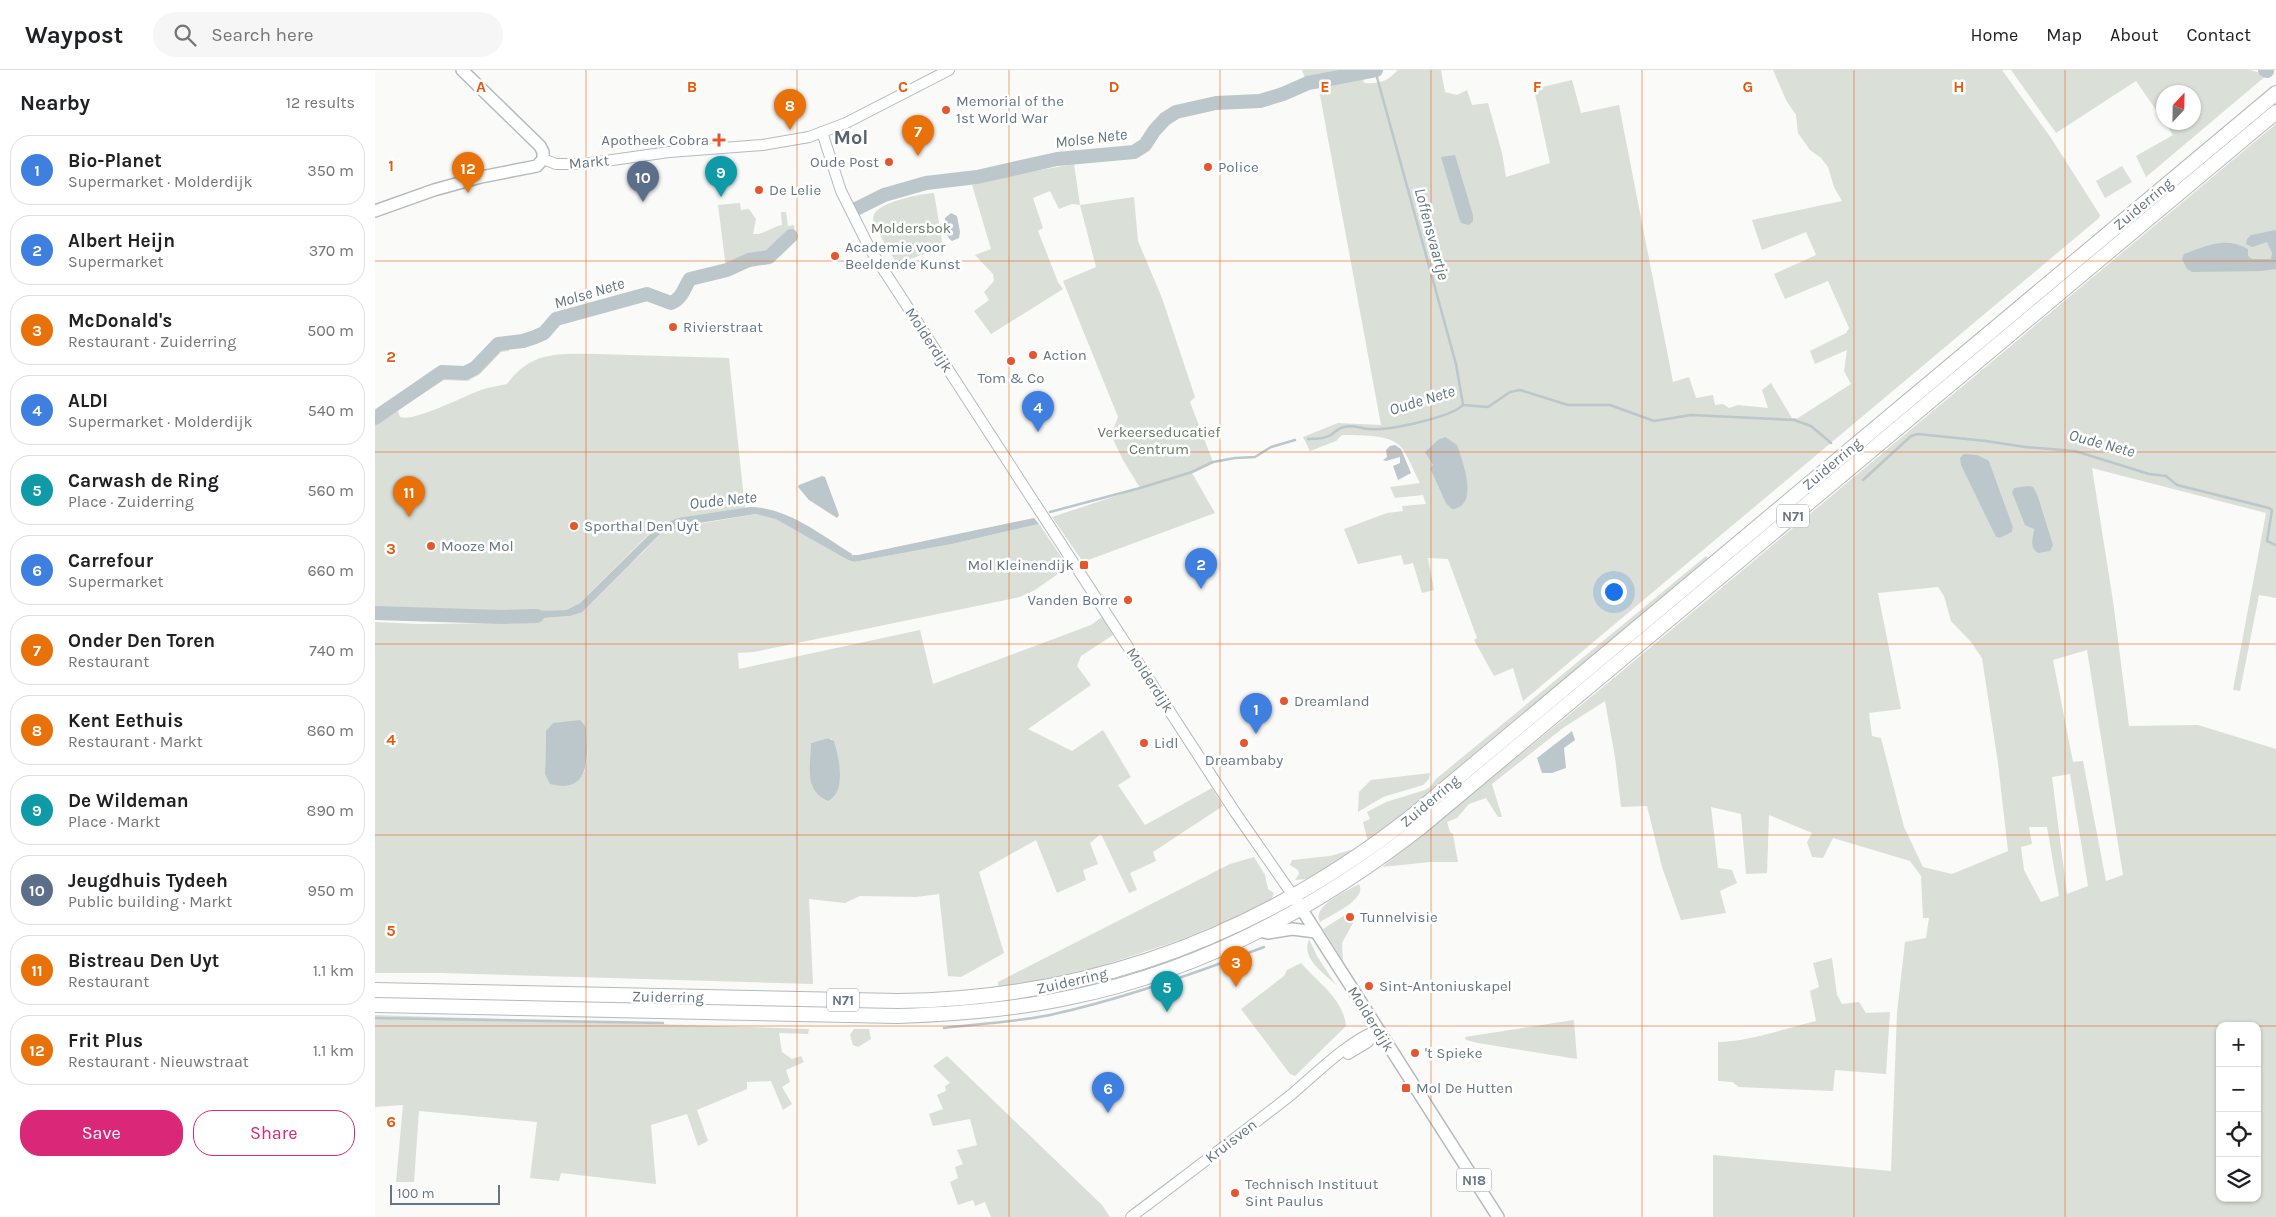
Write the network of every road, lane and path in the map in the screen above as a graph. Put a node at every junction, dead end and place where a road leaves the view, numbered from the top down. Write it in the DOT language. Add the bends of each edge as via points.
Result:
graph roads {
  1 [pos="462,70"];
  2 [pos="949,70"];
  3 [pos="2276,93"];
  4 [pos="2276,112"];
  5 [pos="822,132"];
  6 [pos="543,159"];
  7 [pos="375,211"];
  8 [pos="1294,897"];
  9 [pos="1301,909"];
  10 [pos="1260,931"];
  11 [pos="1316,932"];
  12 [pos="375,990"];
  13 [pos="375,1004"];
  14 [pos="1377,1030"];
  15 [pos="1131,1217"];
  16 [pos="1498,1217"];
  1 -- 6 [label="main road" via="540,146"];
  2 -- 5 [label="main road, Markt"];
  3 -- 8 [label="highway, Zuiderring / N71" via="1412,816 1353,860"];
  4 -- 9 [label="highway, Zuiderring / N71" via="1421,827 1369,866"];
  5 -- 6 [label="main road, Markt" via="761,145 669,152 584,164 556,164"];
  5 -- 8 [label="main road, Molderdijk" via="841,191 870,249 1230,804"];
  6 -- 7 [label="main road" via="537,166 434,190"];
  8 -- 9 [label="main road, Molderdijk / N18"];
  8 -- 12 [label="highway, Zuiderring / N71" via="1220,933 1154,959 1059,985 968,998 899,1002"];
  9 -- 10 [label="highway, Zuiderring / N71"];
  9 -- 11 [label="main road, Molderdijk / N18"];
  10 -- 11 [label="main road" via="1292,929"];
  10 -- 13 [label="highway, Zuiderring / N71" via="1200,958 1117,985 1060,1000 967,1013 898,1016"];
  11 -- 14 [label="main road, Molderdijk / N18"];
  14 -- 15 [label="main road, Kruisven" via="1346,1048"];
  14 -- 16 [label="main road, Molderdijk / N18"];
}
